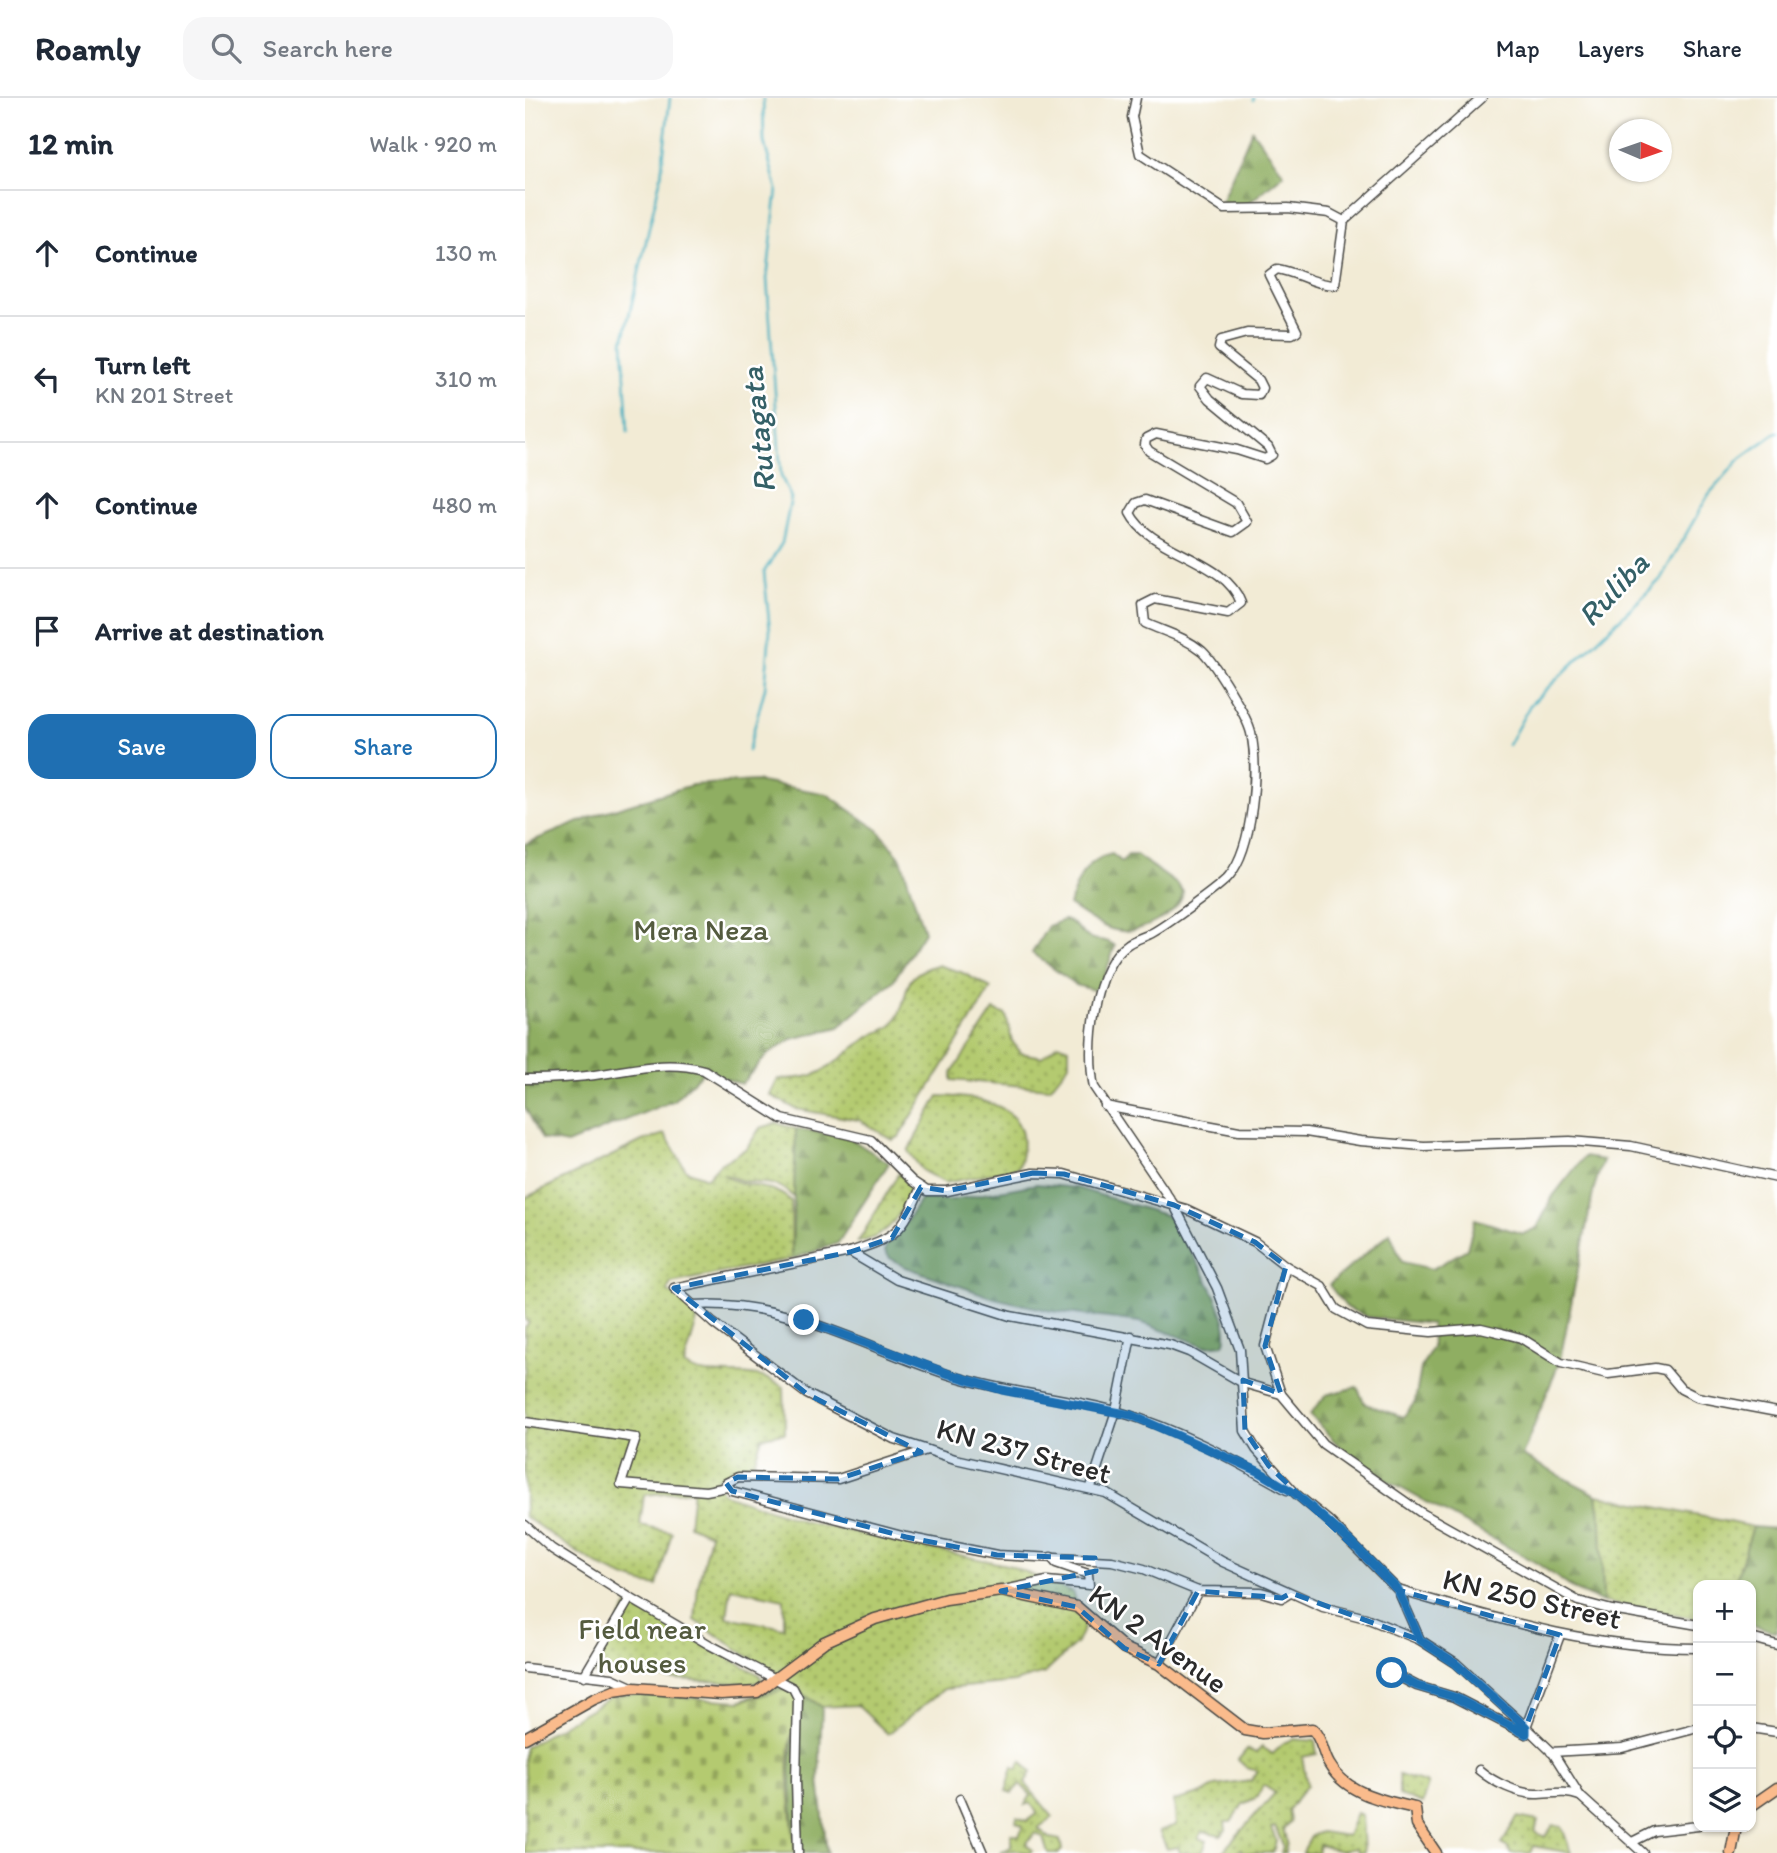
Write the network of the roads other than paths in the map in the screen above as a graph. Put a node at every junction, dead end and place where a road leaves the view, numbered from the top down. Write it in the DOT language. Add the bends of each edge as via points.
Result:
graph roads {
  1 [pos="1136,98"];
  2 [pos="1482,98"];
  3 [pos="1344,221"];
  4 [pos="525,1079"];
  5 [pos="1105,1106"];
  6 [pos="1777,1178"];
  7 [pos="921,1187"];
  8 [pos="1174,1205"];
  9 [pos="850,1252"];
  10 [pos="1286,1266"];
  11 [pos="694,1305"];
  12 [pos="1131,1336"];
  13 [pos="1244,1383"];
  14 [pos="1281,1394"];
  15 [pos="1116,1411"];
  16 [pos="1777,1412"];
  17 [pos="525,1422"];
  18 [pos="926,1450"];
  19 [pos="727,1487"];
  20 [pos="1091,1487"];
  21 [pos="1296,1494"];
  22 [pos="525,1525"];
  23 [pos="1051,1557"];
  24 [pos="1398,1590"];
  25 [pos="1002,1591"];
  26 [pos="1198,1591"];
  27 [pos="1290,1593"];
  28 [pos="630,1598"];
  29 [pos="1693,1624"];
  30 [pos="1560,1635"];
  31 [pos="1756,1639"];
  32 [pos="1420,1640"];
  33 [pos="1777,1645"];
  34 [pos="1693,1648"];
  35 [pos="1159,1664"];
  36 [pos="525,1668"];
  37 [pos="1392,1673"];
  38 [pos="584,1676"];
  39 [pos="774,1677"];
  40 [pos="634,1688"];
  41 [pos="1693,1729"];
  42 [pos="1756,1729"];
  43 [pos="1526,1730"];
  44 [pos="1777,1732"];
  45 [pos="525,1738"];
  46 [pos="1553,1753"];
  47 [pos="1479,1770"];
  48 [pos="1777,1788"];
  49 [pos="1580,1796"];
  50 [pos="960,1798"];
  51 [pos="1756,1803"];
  52 [pos="1693,1827"];
  53 [pos="1735,1832"];
  54 [pos="1632,1842"];
  55 [pos="798,1853"];
  56 [pos="983,1853"];
  57 [pos="1436,1853"];
  58 [pos="1643,1853"];
  59 [pos="1731,1853"];
  1 -- 3 [label="street" via="1132,114 1140,154 1219,207 1329,213"];
  2 -- 3 [label="street"];
  3 -- 5 [label="street" via="1335,285 1287,270 1277,269 1269,275 1297,331 1247,333 1220,340 1219,348 1258,380 1259,395 1242,394 1207,378 1200,386 1272,455 1265,459 1156,435 1146,439 1149,451 1237,503 1246,515 1247,522 1233,533 1145,500 1130,513 1139,526 1237,592 1241,603 1229,613 1155,599 1143,605 1142,615 1146,623 1204,653 1250,731 1254,759 1241,858 1227,878 1154,932 1127,944 1110,966 1089,1044 1094,1087"];
  4 -- 7 [label="street" via="571,1078 641,1066 696,1068 782,1119 871,1140"];
  5 -- 6 [label="street" via="1239,1131 1306,1132 1424,1146 1570,1140 1631,1146"];
  5 -- 8 [label="street"];
  7 -- 8 [label="street" via="947,1191 1033,1173 1064,1174"];
  7 -- 9 [label="street" via="892,1238"];
  8 -- 10 [label="street" via="1255,1242"];
  8 -- 13 [label="street" via="1226,1312 1240,1350"];
  9 -- 11 [label="street, KN 237 Street" via="676,1286 674,1289"];
  9 -- 12 [label="street" via="897,1280 1010,1316"];
  10 -- 14 [label="street" via="1265,1346"];
  10 -- 16 [label="street" via="1322,1286 1336,1309 1367,1326 1431,1332 1481,1328 1521,1338 1560,1363 1608,1374 1664,1370 1681,1389 1697,1396"];
  11 -- 15 [label="street" via="728,1303 792,1317 1002,1390"];
  11 -- 18 [label="street, KN 237 Street" via="807,1394 894,1439"];
  12 -- 13 [label="street" via="1189,1352"];
  12 -- 15 [label="street"];
  13 -- 14 [label="street"];
  13 -- 21 [label="street" via="1245,1431"];
  14 -- 29 [label="street" via="1323,1444 1356,1469 1420,1512 1529,1574 1578,1601"];
  15 -- 20 [label="street"];
  15 -- 21 [label="street" via="1225,1455"];
  17 -- 19 [label="street" via="636,1438 621,1484 706,1490"];
  18 -- 19 [label="street" via="838,1479 738,1477 728,1479"];
  18 -- 20 [label="street, KN 237 Street"];
  19 -- 23 [label="street" via="906,1537 997,1555"];
  20 -- 27 [label="street, KN 237 Street" via="1223,1562"];
  21 -- 24 [label="street"];
  22 -- 28 [label="street" via="552,1549"];
  23 -- 25 [label="street" via="1088,1574 1089,1585 1047,1581"];
  23 -- 26 [label="street" via="1127,1565"];
  24 -- 30 [label="street, KN 250 Street"];
  24 -- 32 [label="street"];
  25 -- 35 [label="main road, KN 2 Avenue" via="1077,1606 1124,1648"];
  25 -- 39 [label="main road, KN 2 Avenue" via="946,1599 875,1619 824,1642"];
  26 -- 27 [label="street" via="1261,1592 1282,1598"];
  26 -- 35 [label="street"];
  27 -- 32 [label="street, KN 237 Street"];
  28 -- 38 [label="street"];
  28 -- 39 [label="street"];
  30 -- 34 [label="street, KN 250 Street" via="1640,1647"];
  30 -- 43 [label="street"];
  31 -- 33 [label="street"];
  32 -- 43 [label="street, KN 237 Street" via="1455,1663"];
  35 -- 57 [label="main road, KN 2 Avenue" via="1245,1730 1312,1730 1335,1773 1346,1783 1381,1800 1415,1808 1417,1825"];
  36 -- 38 [label="street"];
  37 -- 43 [label="street"];
  38 -- 40 [label="street" via="612,1678"];
  39 -- 40 [label="main road, KN 2 Avenue" via="757,1692 745,1694"];
  39 -- 55 [label="street" via="793,1688 798,1698"];
  40 -- 45 [label="main road, KN 2 Avenue" via="594,1699"];
  41 -- 46 [label="street" via="1622,1748"];
  42 -- 44 [label="street"];
  43 -- 46 [label="street"];
  46 -- 49 [label="street"];
  47 -- 49 [label="street" via="1497,1783 1534,1794 1550,1791"];
  48 -- 51 [label="main road"];
  49 -- 54 [label="street"];
  50 -- 56 [label="street"];
  52 -- 54 [label="street" via="1654,1831"];
  53 -- 59 [label="main road"];
  54 -- 58 [label="street"];
}
